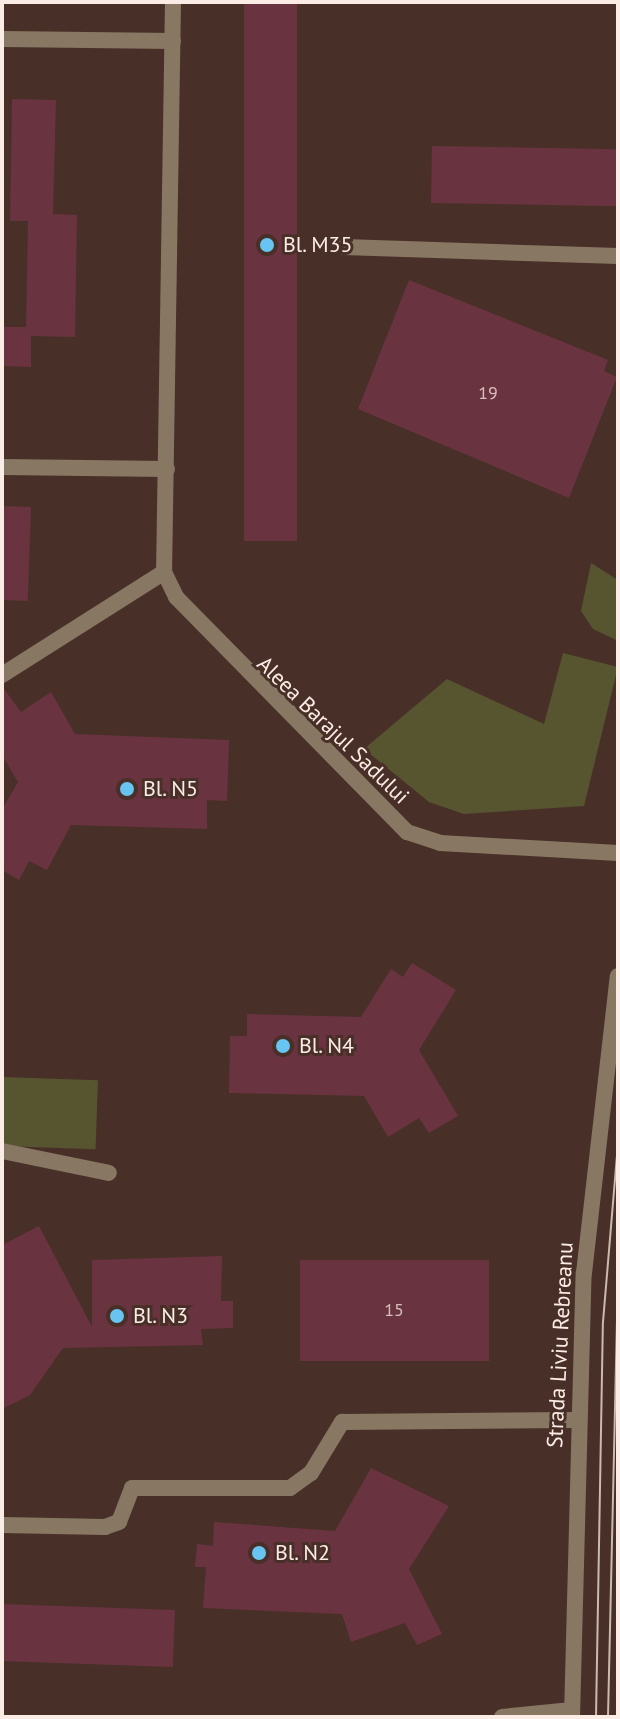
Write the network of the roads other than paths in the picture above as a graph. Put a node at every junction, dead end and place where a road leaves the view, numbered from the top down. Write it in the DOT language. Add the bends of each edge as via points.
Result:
graph roads {
  1 [pos="173,2"];
  2 [pos="2,39"];
  3 [pos="173,41"];
  4 [pos="344,247"];
  5 [pos="618,256"];
  6 [pos="2,467"];
  7 [pos="167,469"];
  8 [pos="164,572"];
  9 [pos="2,675"];
  10 [pos="618,853"];
  11 [pos="618,976"];
  12 [pos="2,1151"];
  13 [pos="109,1173"];
  14 [pos="578,1420"];
  15 [pos="2,1525"];
  16 [pos="572,1714"];
  17 [pos="502,1717"];
  1 -- 3 [label="street"];
  2 -- 3 [label="street"];
  3 -- 7 [label="street"];
  4 -- 5 [label="street"];
  6 -- 7 [label="street"];
  7 -- 8 [label="street"];
  8 -- 9 [label="street"];
  8 -- 10 [label="street, Aleea Barajul Sadului" via="209,639 407,832 440,843"];
  11 -- 14 [label="street, Strada Liviu Rebreanu" via="588,1221"];
  12 -- 13 [label="street"];
  14 -- 15 [label="street" via="342,1422 311,1473 290,1488 132,1488 119,1522 105,1527"];
  14 -- 16 [label="street, Strada Liviu Rebreanu"];
  16 -- 17 [label="street"];
}
